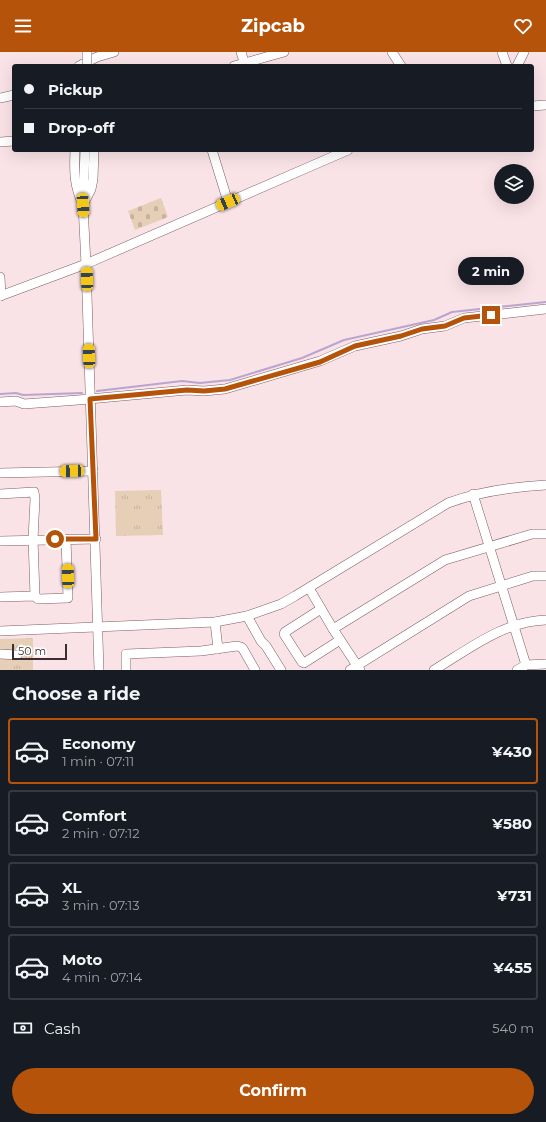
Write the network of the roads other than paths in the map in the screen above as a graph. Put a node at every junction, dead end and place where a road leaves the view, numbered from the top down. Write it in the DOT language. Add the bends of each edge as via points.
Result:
graph roads {
  1 [pos="87,52"];
  2 [pos="114,52"];
  3 [pos="241,52"];
  4 [pos="284,52"];
  5 [pos="393,52"];
  6 [pos="502,52"];
  7 [pos="524,52"];
  8 [pos="97,62"];
  9 [pos="244,62"];
  10 [pos="87,64"];
  11 [pos="239,64"];
  12 [pos="400,64"];
  13 [pos="506,64"];
  14 [pos="518,64"];
  15 [pos="12,96"];
  16 [pos="0,98"];
  17 [pos="546,105"];
  18 [pos="534,106"];
  19 [pos="12,141"];
  20 [pos="0,142"];
  21 [pos="75,152"];
  22 [pos="85,152"];
  23 [pos="94,152"];
  24 [pos="213,152"];
  25 [pos="343,152"];
  26 [pos="228,202"];
  27 [pos="83,205"];
  28 [pos="86,264"];
  29 [pos="0,277"];
  30 [pos="1,296"];
  31 [pos="546,310"];
  32 [pos="90,399"];
  33 [pos="0,402"];
  34 [pos="93,471"];
  35 [pos="0,473"];
  36 [pos="546,485"];
  37 [pos="0,494"];
  38 [pos="473,494"];
  39 [pos="546,534"];
  40 [pos="33,539"];
  41 [pos="66,539"];
  42 [pos="96,539"];
  43 [pos="0,541"];
  44 [pos="490,547"];
  45 [pos="546,576"];
  46 [pos="501,586"];
  47 [pos="309,588"];
  48 [pos="0,593"];
  49 [pos="34,596"];
  50 [pos="0,597"];
  51 [pos="322,609"];
  52 [pos="247,616"];
  53 [pos="546,620"];
  54 [pos="214,622"];
  55 [pos="513,627"];
  56 [pos="98,628"];
  57 [pos="333,629"];
  58 [pos="0,631"];
  59 [pos="340,640"];
  60 [pos="218,649"];
  61 [pos="0,654"];
  62 [pos="17,655"];
  63 [pos="546,664"];
  64 [pos="526,665"];
  65 [pos="356,668"];
  66 [pos="99,670"];
  67 [pos="126,670"];
  68 [pos="255,670"];
  69 [pos="280,670"];
  70 [pos="434,670"];
  71 [pos="517,670"];
  1 -- 10 [label="street, bridge"];
  2 -- 8 [label="street"];
  3 -- 9 [label="street"];
  4 -- 9 [label="street"];
  5 -- 12 [label="street"];
  6 -- 13 [label="street"];
  7 -- 14 [label="street"];
  9 -- 11 [label="street"];
  15 -- 16 [label="street"];
  17 -- 18 [label="street"];
  19 -- 20 [label="street"];
  21 -- 27 [label="street" via="75,178"];
  22 -- 27 [label="street"];
  23 -- 27 [label="street" via="90,189"];
  24 -- 26 [label="street"];
  25 -- 26 [label="street"];
  26 -- 28 [label="street"];
  27 -- 28 [label="street"];
  28 -- 30 [label="street"];
  28 -- 32 [label="street"];
  29 -- 30 [label="street"];
  31 -- 32 [label="street" via="464,318 445,326 422,329 355,346 320,362 225,389"];
  32 -- 33 [label="street" via="24,404"];
  32 -- 34 [label="street"];
  34 -- 35 [label="street"];
  34 -- 42 [label="street"];
  36 -- 38 [label="street" via="511,487"];
  37 -- 40 [label="street" via="34,492"];
  38 -- 44 [label="street"];
  38 -- 47 [label="street" via="448,503"];
  39 -- 44 [label="street" via="532,534"];
  40 -- 41 [label="street"];
  40 -- 43 [label="street"];
  40 -- 49 [label="street"];
  41 -- 42 [label="street"];
  41 -- 49 [label="street" via="68,598 38,599"];
  42 -- 56 [label="street"];
  44 -- 46 [label="street"];
  44 -- 57 [label="street" via="445,560"];
  45 -- 46 [label="street" via="533,576"];
  46 -- 55 [label="street"];
  46 -- 65 [label="street" via="469,596"];
  47 -- 51 [label="street"];
  47 -- 52 [label="street" via="281,604"];
  48 -- 50 [label="street"];
  49 -- 50 [label="street"];
  51 -- 57 [label="street"];
  51 -- 59 [label="street" via="284,634 304,663"];
  52 -- 54 [label="street"];
  52 -- 69 [label="street"];
  53 -- 55 [label="street"];
  54 -- 56 [label="street"];
  54 -- 60 [label="street"];
  55 -- 64 [label="street"];
  55 -- 70 [label="street" via="492,634"];
  56 -- 58 [label="street"];
  56 -- 66 [label="street"];
  57 -- 59 [label="street"];
  59 -- 65 [label="street"];
  60 -- 67 [label="street" via="126,654"];
  60 -- 68 [label="street" via="241,647"];
  61 -- 62 [label="street"];
  63 -- 64 [label="street"];
  64 -- 71 [label="street"];
}
